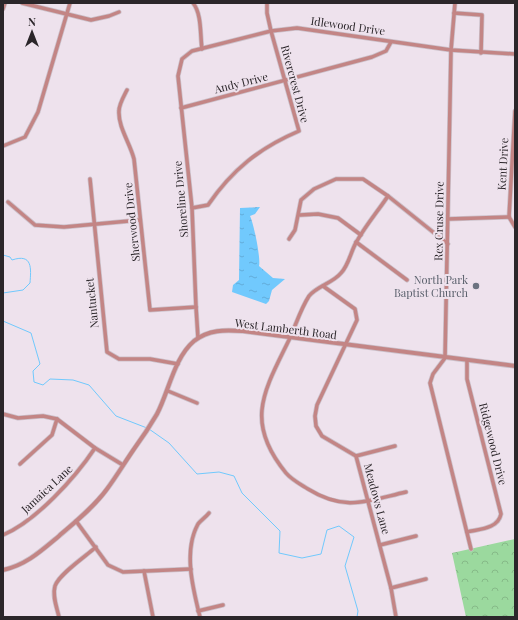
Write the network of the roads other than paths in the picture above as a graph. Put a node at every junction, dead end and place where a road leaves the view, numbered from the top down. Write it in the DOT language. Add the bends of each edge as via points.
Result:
graph roads {
  1 [pos="5,3"];
  2 [pos="22,3"];
  3 [pos="70,3"];
  4 [pos="193,3"];
  5 [pos="267,3"];
  6 [pos="455,3"];
  7 [pos="3,9"];
  8 [pos="119,12"];
  9 [pos="454,13"];
  10 [pos="67,15"];
  11 [pos="271,31"];
  12 [pos="391,42"];
  13 [pos="202,49"];
  14 [pos="451,50"];
  15 [pos="480,53"];
  16 [pos="515,54"];
  17 [pos="182,59"];
  18 [pos="286,81"];
  19 [pos="127,90"];
  20 [pos="181,108"];
  21 [pos="515,111"];
  22 [pos="3,146"];
  23 [pos="90,179"];
  24 [pos="388,196"];
  25 [pos="8,202"];
  26 [pos="192,208"];
  27 [pos="300,215"];
  28 [pos="509,217"];
  29 [pos="448,219"];
  30 [pos="140,220"];
  31 [pos="93,225"];
  32 [pos="515,227"];
  33 [pos="361,235"];
  34 [pos="289,239"];
  35 [pos="356,242"];
  36 [pos="448,244"];
  37 [pos="407,280"];
  38 [pos="323,286"];
  39 [pos="196,307"];
  40 [pos="198,338"];
  41 [pos="290,338"];
  42 [pos="343,345"];
  43 [pos="445,358"];
  44 [pos="467,361"];
  45 [pos="178,364"];
  46 [pos="515,366"];
  47 [pos="168,392"];
  48 [pos="197,403"];
  49 [pos="3,414"];
  50 [pos="57,419"];
  51 [pos="394,446"];
  52 [pos="95,448"];
  53 [pos="356,456"];
  54 [pos="20,464"];
  55 [pos="122,466"];
  56 [pos="406,492"];
  57 [pos="368,501"];
  58 [pos="210,513"];
  59 [pos="76,521"];
  60 [pos="467,532"];
  61 [pos="3,535"];
  62 [pos="416,536"];
  63 [pos="380,545"];
  64 [pos="96,547"];
  65 [pos="471,549"];
  66 [pos="192,569"];
  67 [pos="3,570"];
  68 [pos="144,571"];
  69 [pos="426,579"];
  70 [pos="390,588"];
  71 [pos="223,605"];
  72 [pos="198,611"];
  73 [pos="59,617"];
  74 [pos="153,617"];
  75 [pos="200,617"];
  76 [pos="396,617"];
  1 -- 7 [label="street"];
  2 -- 10 [label="street"];
  3 -- 10 [label="street"];
  4 -- 13 [label="street" via="199,20"];
  5 -- 11 [label="street, Rivercrest Drive"];
  6 -- 9 [label="street, Rex Cruse Drive"];
  8 -- 10 [label="street" via="91,20"];
  9 -- 14 [label="street, Rex Cruse Drive"];
  9 -- 15 [label="street" via="482,15"];
  10 -- 22 [label="street" via="38,112 25,137"];
  11 -- 12 [label="street, Idlewood Drive" via="297,28"];
  11 -- 13 [label="street, Idlewood Drive"];
  11 -- 18 [label="street, Rivercrest Drive"];
  12 -- 14 [label="street, Idlewood Drive"];
  12 -- 18 [label="street, Andy Drive" via="386,51 372,57"];
  13 -- 17 [label="street, Idlewood Drive" via="192,51"];
  14 -- 15 [label="street, Idlewood Drive"];
  14 -- 29 [label="street, Rex Cruse Drive"];
  15 -- 16 [label="street, Idlewood Drive"];
  17 -- 20 [label="street, Shoreline Drive" via="178,76"];
  18 -- 20 [label="street, Andy Drive"];
  18 -- 26 [label="street, Rivercrest Drive" via="299,131 276,141 248,159 218,190 208,205"];
  19 -- 30 [label="street, Sherwood Drive" via="119,110 121,126 134,159"];
  20 -- 26 [label="street, Shoreline Drive"];
  21 -- 28 [label="street, Kent Drive"];
  23 -- 31 [label="street, Nantucket"];
  24 -- 27 [label="street" via="363,179 336,179 314,189 301,200"];
  24 -- 33 [label="street"];
  24 -- 36 [label="street"];
  25 -- 31 [label="street" via="35,225"];
  26 -- 39 [label="street, Shoreline Drive"];
  27 -- 33 [label="street" via="318,214 338,218"];
  27 -- 34 [label="street"];
  28 -- 29 [label="street"];
  28 -- 32 [label="street"];
  29 -- 36 [label="street, Rex Cruse Drive"];
  30 -- 31 [label="street"];
  30 -- 39 [label="street, Sherwood Drive" via="150,310"];
  31 -- 45 [label="street, Nantucket" via="107,352 119,359 150,359"];
  33 -- 35 [label="street"];
  35 -- 37 [label="street"];
  35 -- 38 [label="street" via="341,274"];
  36 -- 43 [label="street, Rex Cruse Drive"];
  38 -- 41 [label="street" via="310,295 298,315"];
  38 -- 42 [label="street, Meadows Lane" via="355,309 357,320"];
  39 -- 40 [label="street, Shoreline Drive"];
  40 -- 41 [label="street, West Lamberth Road" via="220,330"];
  40 -- 45 [label="street, West Lamberth Road" via="188,347"];
  41 -- 42 [label="street, West Lamberth Road"];
  41 -- 57 [label="street" via="267,383 262,404 262,422 269,448 290,477 314,493 338,503 354,504"];
  42 -- 43 [label="street, West Lamberth Road"];
  42 -- 53 [label="street, Meadows Lane" via="317,405 316,426 322,436"];
  43 -- 44 [label="street, West Lamberth Road"];
  43 -- 60 [label="street" via="431,378 430,387"];
  44 -- 46 [label="street, West Lamberth Road"];
  44 -- 60 [label="street, Ridgewood Drive" via="467,378 501,514 494,525"];
  45 -- 47 [label="street, West Lamberth Road"];
  47 -- 48 [label="street"];
  47 -- 55 [label="street, West Lamberth Road" via="145,433"];
  49 -- 50 [label="street" via="18,418 43,416"];
  50 -- 52 [label="street"];
  50 -- 54 [label="street" via="52,435"];
  51 -- 53 [label="street"];
  52 -- 55 [label="street"];
  52 -- 61 [label="street, Jamaica Lane" via="80,471 67,484 22,525"];
  53 -- 57 [label="street, Meadows Lane"];
  55 -- 59 [label="street, West Lamberth Road" via="106,490"];
  56 -- 57 [label="street"];
  57 -- 63 [label="street, Meadows Lane"];
  58 -- 66 [label="street" via="199,524 191,545"];
  59 -- 64 [label="street"];
  59 -- 67 [label="street, West Lamberth Road" via="33,558 16,567"];
  60 -- 65 [label="street"];
  62 -- 63 [label="street"];
  63 -- 70 [label="street, Meadows Lane"];
  64 -- 68 [label="street" via="108,565 122,572"];
  64 -- 73 [label="street" via="62,576 55,586"];
  66 -- 68 [label="street"];
  66 -- 72 [label="street" via="192,586"];
  68 -- 74 [label="street"];
  69 -- 70 [label="street"];
  70 -- 76 [label="street, Meadows Lane"];
  71 -- 72 [label="street"];
  72 -- 75 [label="street"];
}
